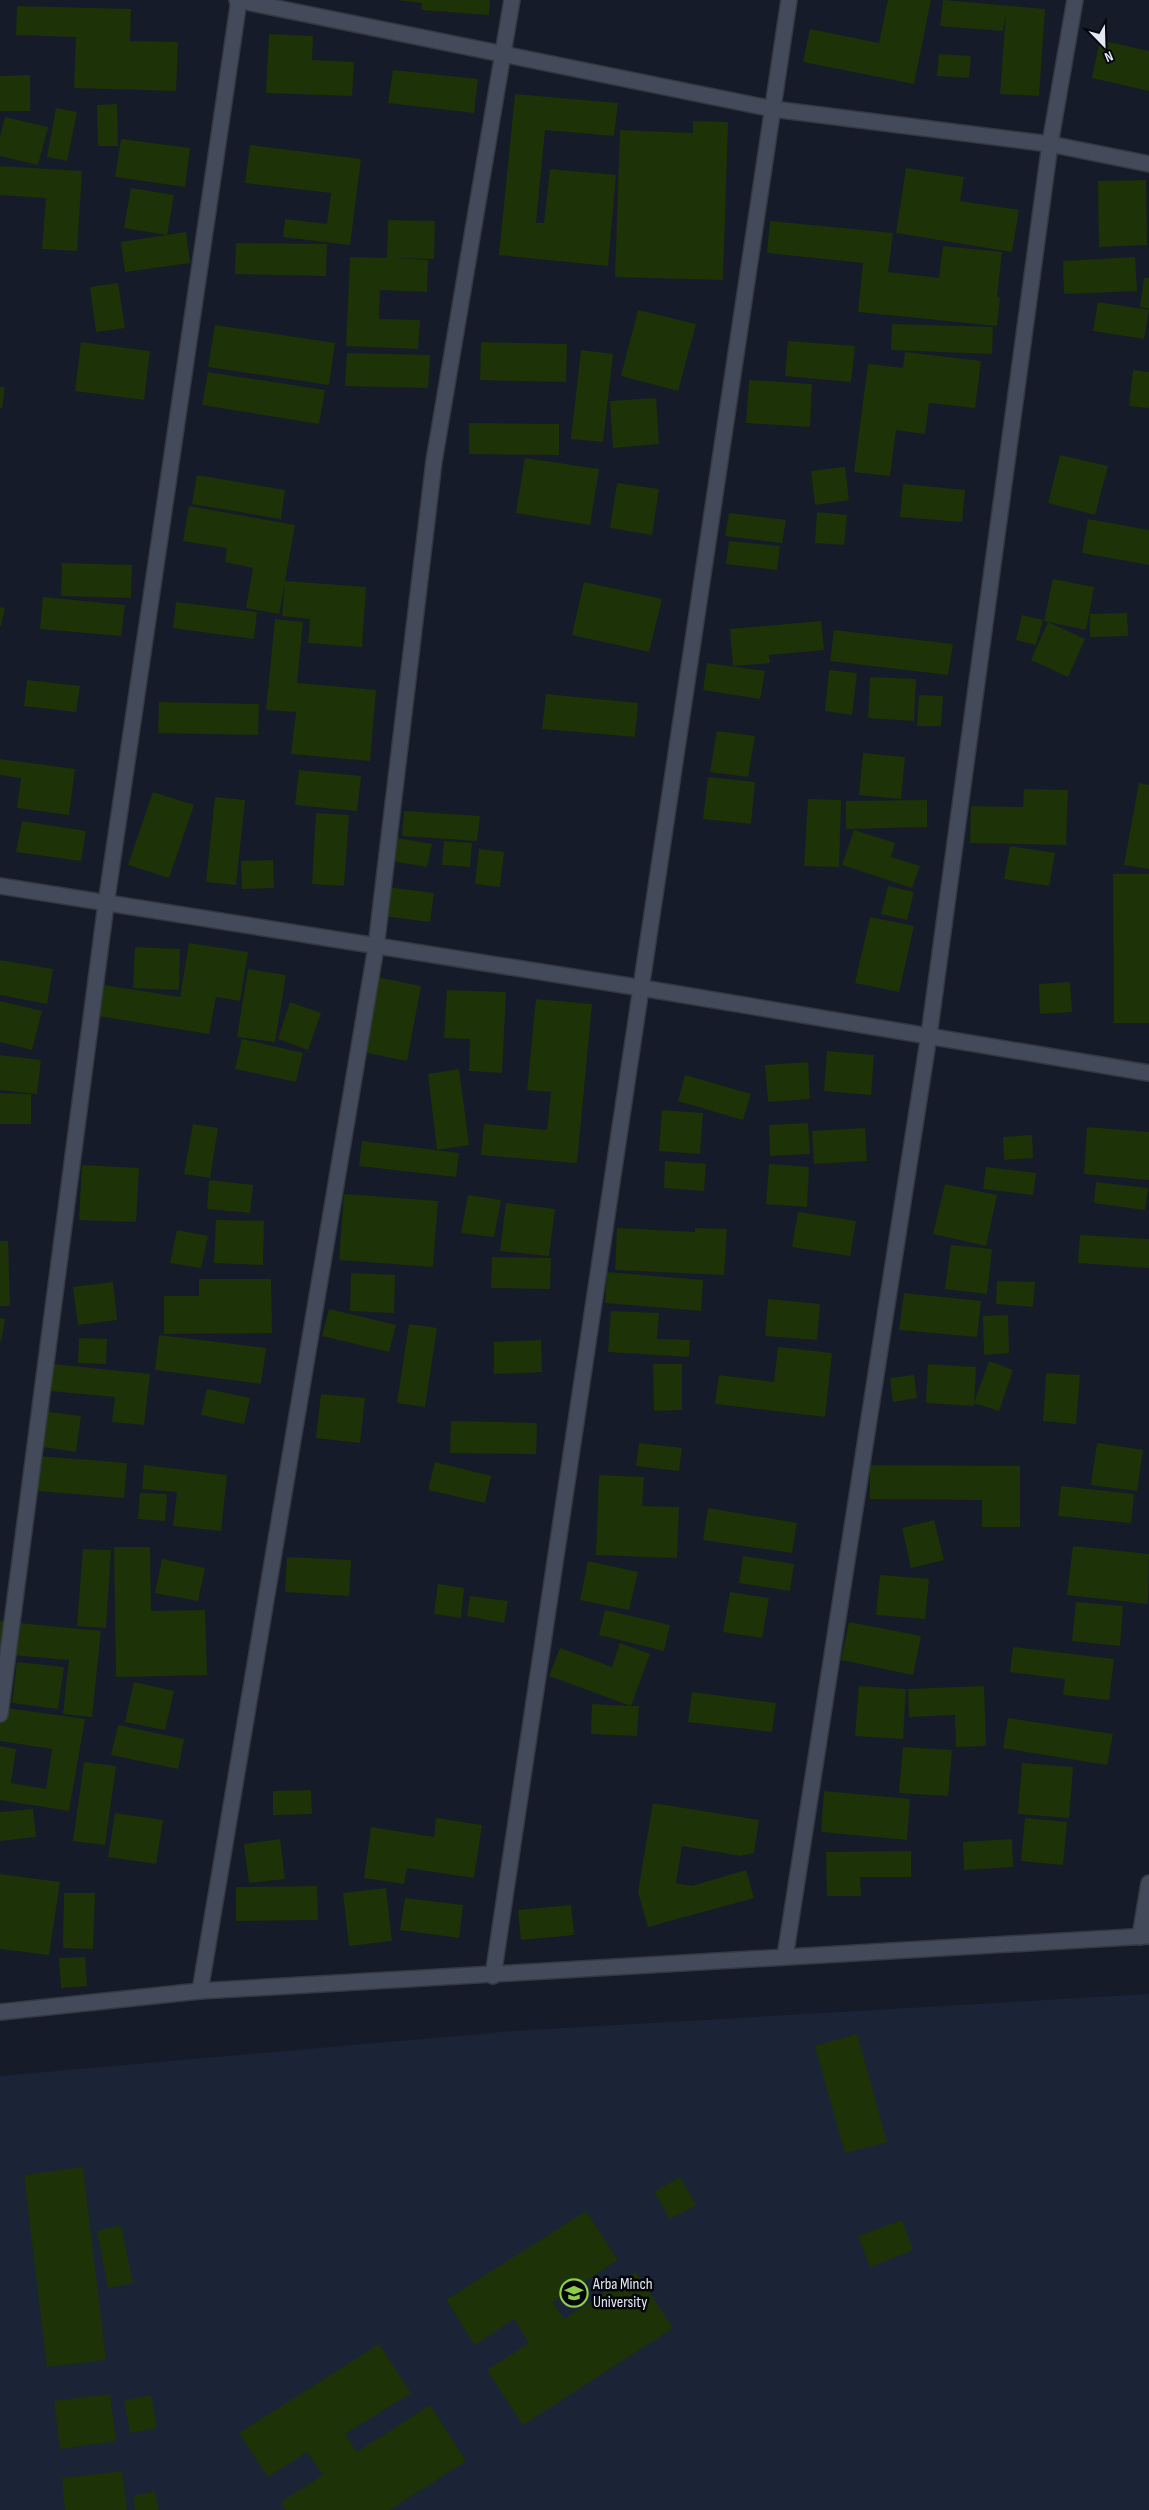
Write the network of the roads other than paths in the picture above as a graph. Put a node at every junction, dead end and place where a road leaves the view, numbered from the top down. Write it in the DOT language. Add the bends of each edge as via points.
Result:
graph roads {
  1 [pos="238,0"];
  2 [pos="512,0"];
  3 [pos="789,0"];
  4 [pos="1075,0"];
  5 [pos="504,52"];
  6 [pos="773,109"];
  7 [pos="1050,144"];
  8 [pos="1149,164"];
  9 [pos="0,886"];
  10 [pos="106,904"];
  11 [pos="376,947"];
  12 [pos="642,988"];
  13 [pos="929,1035"];
  14 [pos="1149,1072"];
  15 [pos="0,1714"];
  16 [pos="1149,1883"];
  17 [pos="1144,1937"];
  18 [pos="785,1957"];
  19 [pos="493,1976"];
  20 [pos="200,1991"];
  21 [pos="0,2012"];
  1 -- 5 [label="street"];
  1 -- 10 [label="street"];
  2 -- 5 [label="street"];
  3 -- 6 [label="street"];
  4 -- 7 [label="street"];
  5 -- 6 [label="street"];
  5 -- 11 [label="street" via="434,461"];
  6 -- 7 [label="street"];
  6 -- 12 [label="street"];
  7 -- 8 [label="street"];
  7 -- 13 [label="street"];
  9 -- 10 [label="street"];
  10 -- 11 [label="street"];
  10 -- 15 [label="street"];
  11 -- 12 [label="street"];
  11 -- 20 [label="street"];
  12 -- 13 [label="street"];
  12 -- 19 [label="street"];
  13 -- 14 [label="street"];
  13 -- 18 [label="street"];
  16 -- 17 [label="street"];
  17 -- 18 [label="street"];
  18 -- 19 [label="street"];
  19 -- 20 [label="street"];
  20 -- 21 [label="street"];
}
